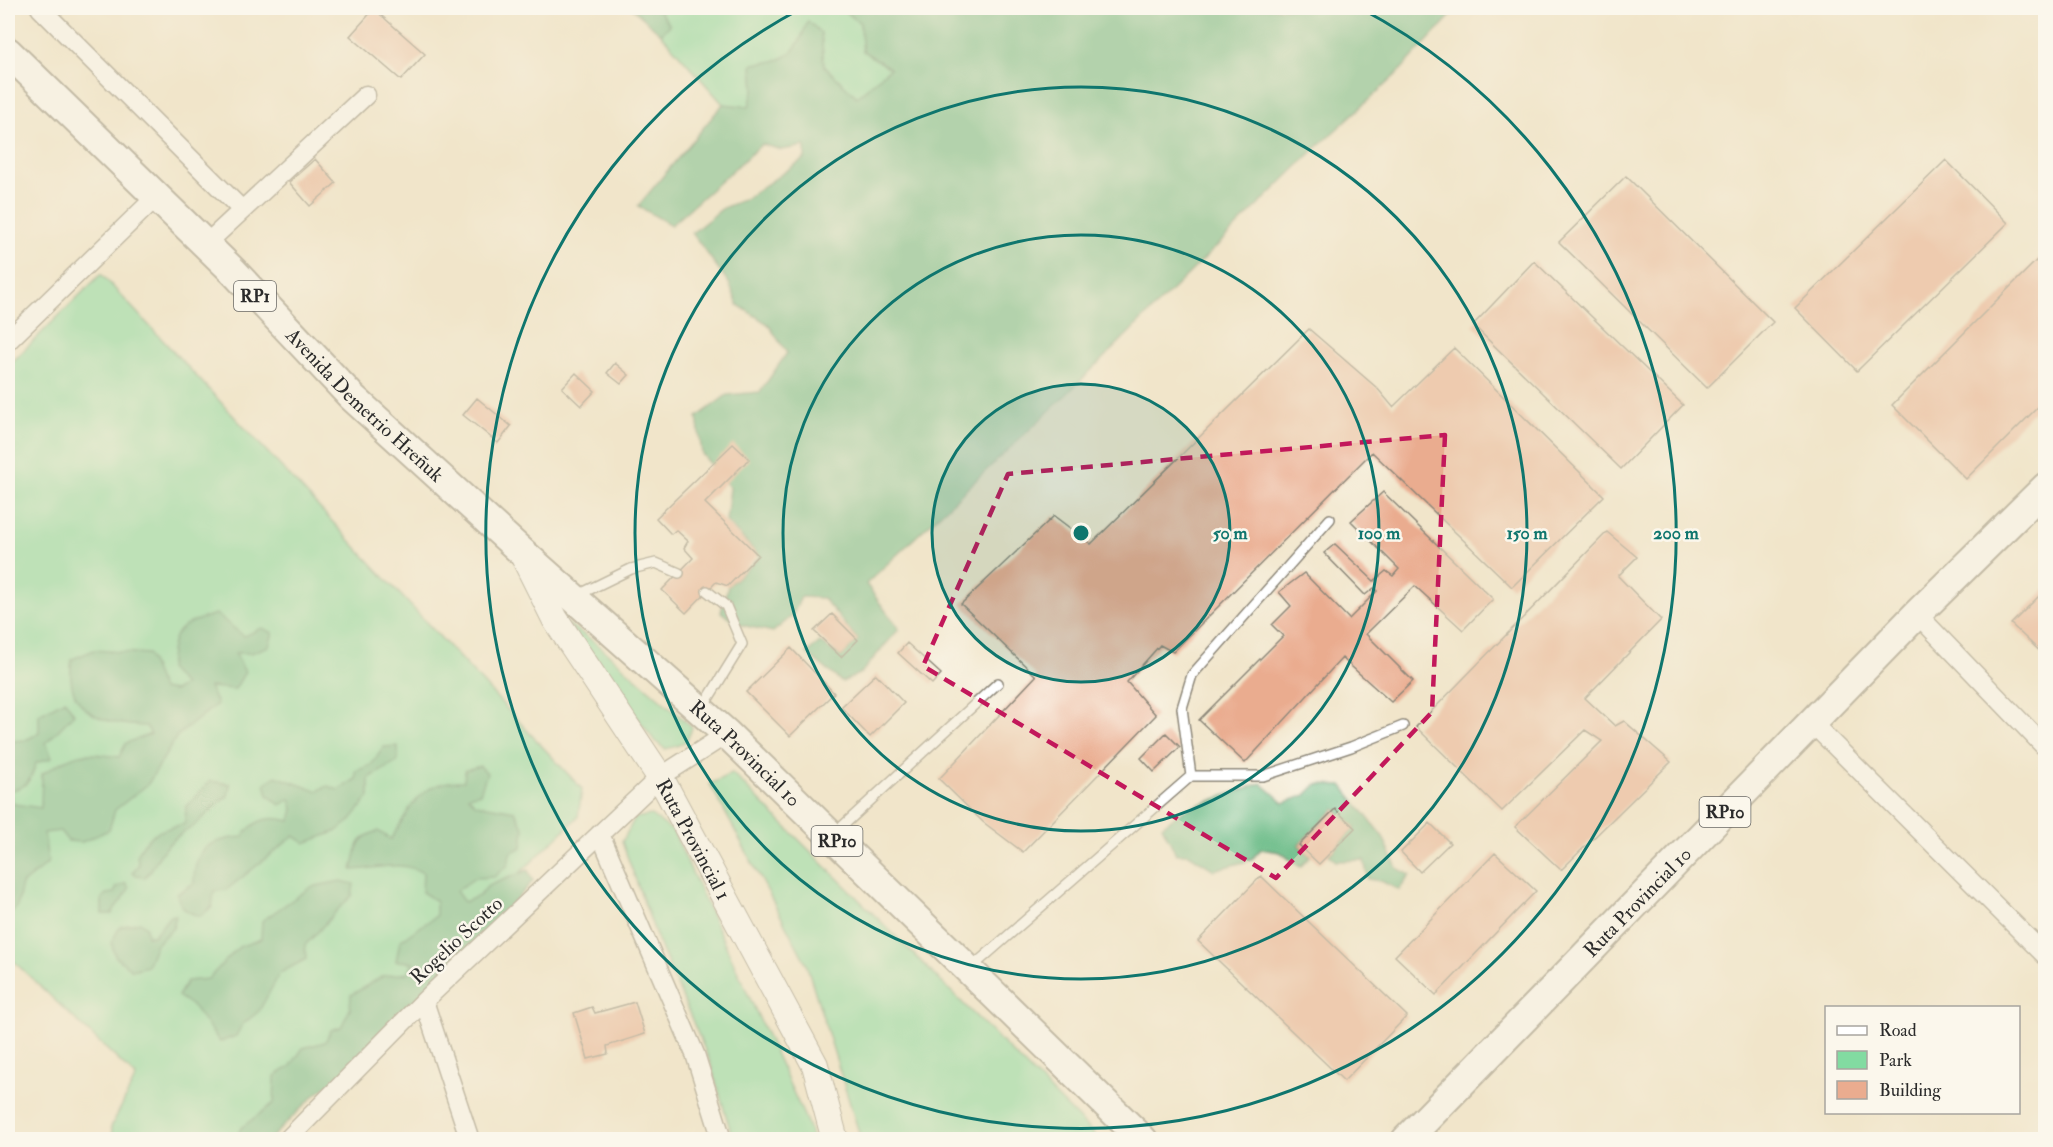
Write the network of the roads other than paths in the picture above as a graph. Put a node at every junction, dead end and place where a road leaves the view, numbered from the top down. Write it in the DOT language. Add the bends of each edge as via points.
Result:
graph roads {
  1 [pos="40,8"];
  2 [pos="8,51"];
  3 [pos="366,95"];
  4 [pos="156,196"];
  5 [pos="242,210"];
  6 [pos="205,245"];
  7 [pos="8,341"];
  8 [pos="2046,487"];
  9 [pos="1330,519"];
  10 [pos="522,552"];
  11 [pos="679,573"];
  12 [pos="707,591"];
  13 [pos="574,597"];
  14 [pos="1917,614"];
  15 [pos="998,683"];
  16 [pos="701,710"];
  17 [pos="1812,723"];
  18 [pos="1403,726"];
  19 [pos="727,734"];
  20 [pos="2046,748"];
  21 [pos="1191,776"];
  22 [pos="660,777"];
  23 [pos="600,834"];
  24 [pos="832,836"];
  25 [pos="2046,956"];
  26 [pos="969,970"];
  27 [pos="424,1001"];
  28 [pos="287,1140"];
  29 [pos="470,1140"];
  30 [pos="722,1140"];
  31 [pos="835,1140"];
  32 [pos="1143,1140"];
  33 [pos="1406,1140"];
  1 -- 5 [label="street"];
  2 -- 4 [label="main road, Avenida Demetrio Hreñuk / RP1"];
  3 -- 5 [label="street"];
  4 -- 6 [label="main road, Avenida Demetrio Hreñuk / RP1"];
  4 -- 7 [label="street"];
  5 -- 6 [label="street"];
  6 -- 10 [label="main road, Avenida Demetrio Hreñuk / RP1" via="352,397"];
  8 -- 14 [label="main road, Ruta Provincial 10 / RP10"];
  9 -- 21 [label="lane" via="1192,675 1182,708"];
  10 -- 13 [label="main road, Ruta Provincial 10 / RP10"];
  10 -- 22 [label="main road, Ruta Provincial 1 / RP1" via="555,619"];
  11 -- 13 [label="lane" via="656,563 631,569"];
  12 -- 16 [label="lane" via="726,606 742,644"];
  13 -- 16 [label="main road, Ruta Provincial 10 / RP10"];
  14 -- 17 [label="main road, Ruta Provincial 10 / RP10"];
  14 -- 20 [label="street"];
  15 -- 24 [label="lane"];
  16 -- 19 [label="main road, Ruta Provincial 10 / RP10"];
  17 -- 25 [label="street"];
  17 -- 33 [label="main road, Ruta Provincial 10 / RP10"];
  18 -- 21 [label="lane" via="1263,776"];
  19 -- 22 [label="street, Rogelio Scotto"];
  19 -- 24 [label="main road, Ruta Provincial 10 / RP10"];
  21 -- 26 [label="lane"];
  22 -- 23 [label="street, Rogelio Scotto"];
  22 -- 31 [label="main road, Ruta Provincial 1 / RP1" via="815,1065"];
  23 -- 27 [label="street, Rogelio Scotto"];
  23 -- 30 [label="street" via="695,1054"];
  24 -- 26 [label="main road, Ruta Provincial 10 / RP10"];
  26 -- 32 [label="main road, Ruta Provincial 10 / RP10"];
  27 -- 28 [label="street, Rogelio Scotto"];
  27 -- 29 [label="street"];
}
